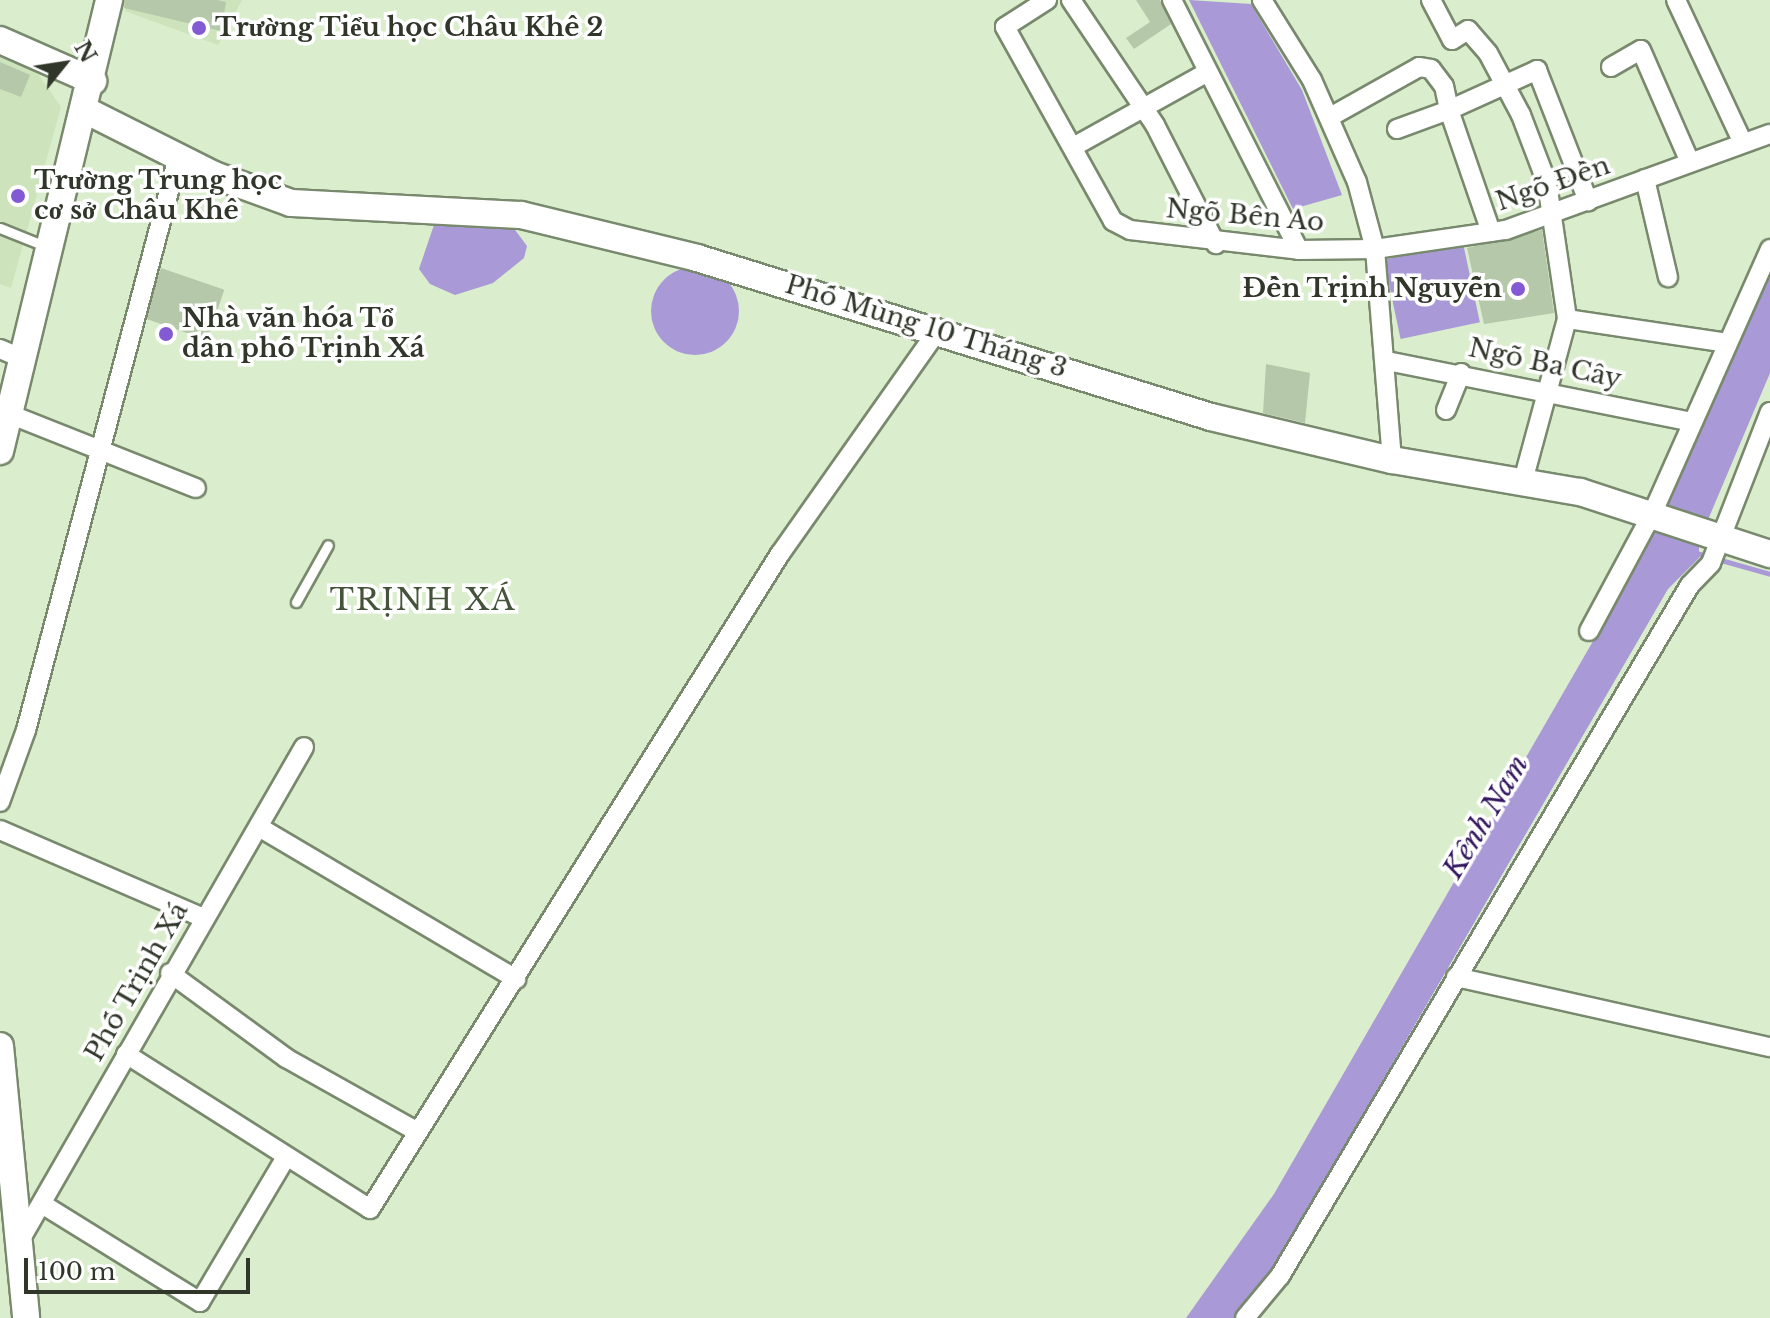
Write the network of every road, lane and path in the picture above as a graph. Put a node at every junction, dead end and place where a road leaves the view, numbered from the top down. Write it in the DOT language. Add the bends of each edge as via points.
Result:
graph roads {
  1 [pos="109,0"];
  2 [pos="1047,0"];
  3 [pos="1071,0"];
  4 [pos="1172,0"];
  5 [pos="1262,0"];
  6 [pos="1431,0"];
  7 [pos="1676,0"];
  8 [pos="0,40"];
  9 [pos="1611,67"];
  10 [pos="1206,73"];
  11 [pos="93,81"];
  12 [pos="1505,87"];
  13 [pos="1143,108"];
  14 [pos="1449,110"];
  15 [pos="87,111"];
  16 [pos="1330,117"];
  17 [pos="1397,129"];
  18 [pos="1770,134"];
  19 [pos="1742,141"];
  20 [pos="1073,147"];
  21 [pos="178,157"];
  22 [pos="1690,162"];
  23 [pos="1645,179"];
  24 [pos="1588,201"];
  25 [pos="1551,216"];
  26 [pos="0,228"];
  27 [pos="1491,232"];
  28 [pos="1216,244"];
  29 [pos="50,247"];
  30 [pos="1375,249"];
  31 [pos="1770,249"];
  32 [pos="1299,250"];
  33 [pos="1668,277"];
  34 [pos="1567,319"];
  35 [pos="938,330"];
  36 [pos="1727,343"];
  37 [pos="10,354"];
  38 [pos="1387,361"];
  39 [pos="1461,373"];
  40 [pos="1548,390"];
  41 [pos="1446,410"];
  42 [pos="1770,412"];
  43 [pos="9,414"];
  44 [pos="1691,422"];
  45 [pos="0,451"];
  46 [pos="95,454"];
  47 [pos="1392,460"];
  48 [pos="1523,481"];
  49 [pos="196,488"];
  50 [pos="1653,512"];
  51 [pos="1716,539"];
  52 [pos="328,545"];
  53 [pos="1770,554"];
  54 [pos="296,602"];
  55 [pos="1589,631"];
  56 [pos="304,747"];
  57 [pos="0,802"];
  58 [pos="259,827"];
  59 [pos="0,830"];
  60 [pos="203,918"];
  61 [pos="170,973"];
  62 [pos="1456,977"];
  63 [pos="516,979"];
  64 [pos="0,1046"];
  65 [pos="1770,1047"];
  66 [pos="126,1054"];
  67 [pos="416,1131"];
  68 [pos="286,1157"];
  69 [pos="42,1204"];
  70 [pos="18,1245"];
  71 [pos="26,1318"];
  72 [pos="1245,1318"];
  1 -- 11 [label="main road"];
  2 -- 20 [label="street" via="1005,27"];
  3 -- 13 [label="street"];
  4 -- 10 [label="street"];
  5 -- 16 [label="street"];
  6 -- 12 [label="street" via="1452,40 1468,30 1488,53"];
  7 -- 19 [label="street"];
  8 -- 11 [label="main road"];
  9 -- 22 [label="street" via="1641,50"];
  10 -- 13 [label="street"];
  10 -- 32 [label="street"];
  11 -- 15 [label="main road"];
  12 -- 14 [label="street"];
  12 -- 24 [label="street" via="1537,70"];
  12 -- 25 [label="street" via="1547,183"];
  13 -- 20 [label="street"];
  13 -- 28 [label="street"];
  14 -- 16 [label="street" via="1444,86 1431,69 1419,67"];
  14 -- 17 [label="street"];
  14 -- 27 [label="street"];
  15 -- 21 [label="main road, Phố Mùng 10 Tháng 3"];
  15 -- 29 [label="main road"];
  16 -- 30 [label="street"];
  18 -- 19 [label="street, Ngõ Đền"];
  19 -- 22 [label="street, Ngõ Đền"];
  20 -- 28 [label="street, Ngõ Bên Ao" via="1113,221 1130,230"];
  21 -- 35 [label="main road, Phố Mùng 10 Tháng 3" via="291,203 521,215 697,258"];
  21 -- 46 [label="street"];
  22 -- 23 [label="street, Ngõ Đền"];
  23 -- 24 [label="street, Ngõ Đền"];
  23 -- 33 [label="street"];
  24 -- 25 [label="street, Ngõ Đền"];
  25 -- 27 [label="street, Ngõ Đền"];
  25 -- 34 [label="street"];
  26 -- 29 [label="lane"];
  27 -- 30 [label="street, Ngõ Đền"];
  28 -- 32 [label="street, Ngõ Bên Ao"];
  29 -- 37 [label="main road"];
  30 -- 32 [label="street, Ngõ Bên Ao"];
  30 -- 38 [label="street"];
  31 -- 36 [label="street"];
  34 -- 36 [label="street"];
  34 -- 40 [label="street"];
  35 -- 47 [label="main road, Phố Mùng 10 Tháng 3" via="1211,417"];
  35 -- 63 [label="street" via="780,554"];
  36 -- 44 [label="street"];
  37 -- 43 [label="main road"];
  38 -- 39 [label="street, Ngõ Ba Cây"];
  38 -- 47 [label="street"];
  39 -- 40 [label="street, Ngõ Ba Cây"];
  39 -- 41 [label="street"];
  40 -- 44 [label="street, Ngõ Ba Cây"];
  40 -- 48 [label="street"];
  42 -- 51 [label="street"];
  43 -- 45 [label="main road"];
  43 -- 46 [label="street"];
  44 -- 50 [label="street"];
  46 -- 49 [label="street"];
  46 -- 57 [label="street" via="30,717"];
  47 -- 48 [label="main road, Phố Mùng 10 Tháng 3"];
  48 -- 50 [label="main road, Phố Mùng 10 Tháng 3"];
  50 -- 51 [label="main road, Phố Mùng 10 Tháng 3"];
  50 -- 55 [label="street"];
  51 -- 53 [label="main road, Phố Mùng 10 Tháng 3"];
  51 -- 62 [label="street" via="1711,563 1690,585"];
  52 -- 54 [label="lane"];
  56 -- 58 [label="street, Phố Trịnh Xá"];
  58 -- 60 [label="street, Phố Trịnh Xá"];
  58 -- 63 [label="street"];
  59 -- 60 [label="street"];
  60 -- 61 [label="street, Phố Trịnh Xá"];
  61 -- 66 [label="street, Phố Trịnh Xá"];
  61 -- 67 [label="street" via="286,1058"];
  62 -- 65 [label="street"];
  62 -- 72 [label="street" via="1280,1276"];
  63 -- 67 [label="street"];
  64 -- 70 [label="main road"];
  66 -- 68 [label="street"];
  66 -- 69 [label="street, Phố Trịnh Xá"];
  67 -- 68 [label="street" via="370,1209"];
  68 -- 69 [label="street" via="200,1302"];
  69 -- 70 [label="street, Phố Trịnh Xá"];
  70 -- 71 [label="main road"];
}
